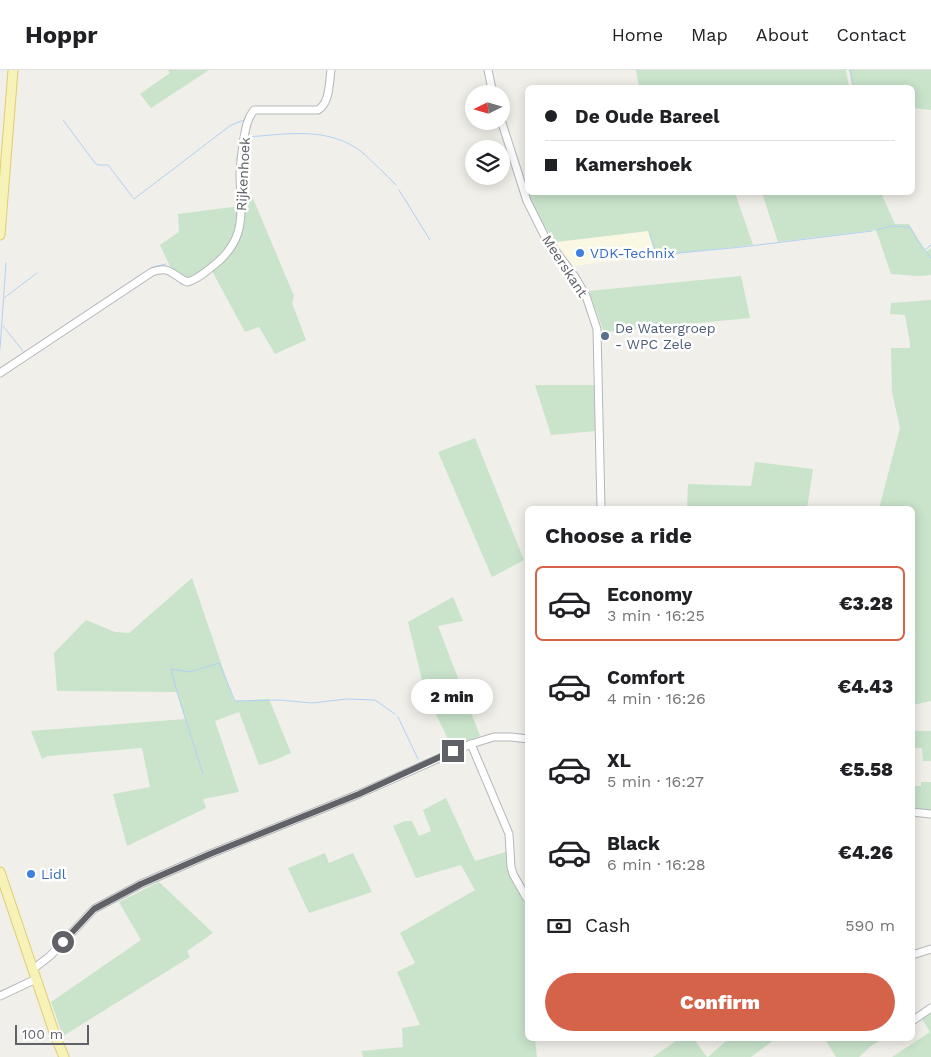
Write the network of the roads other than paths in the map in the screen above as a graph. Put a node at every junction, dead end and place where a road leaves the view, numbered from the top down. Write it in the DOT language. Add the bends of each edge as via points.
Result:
graph roads {
  1 [pos="13,70"];
  2 [pos="331,70"];
  3 [pos="488,70"];
  4 [pos="491,85"];
  5 [pos="504,130"];
  6 [pos="0,235"];
  7 [pos="0,373"];
  8 [pos="601,506"];
  9 [pos="525,739"];
  10 [pos="471,744"];
  11 [pos="915,812"];
  12 [pos="931,814"];
  13 [pos="0,872"];
  14 [pos="525,895"];
  15 [pos="931,949"];
  16 [pos="915,954"];
  17 [pos="32,969"];
  18 [pos="36,979"];
  19 [pos="0,996"];
  20 [pos="931,1008"];
  21 [pos="915,1019"];
  22 [pos="64,1057"];
  1 -- 6 [label="main road"];
  2 -- 7 [label="street, Rijkenhoek" via="326,99 318,110 254,110 249,117 241,155 241,221 227,254 193,281 187,282 170,270 152,272"];
  3 -- 4 [label="street"];
  5 -- 8 [label="street, Meerskant" via="526,201 545,237 586,296 597,329"];
  9 -- 10 [label="street" via="494,737"];
  10 -- 14 [label="street" via="509,834 513,874"];
  10 -- 17 [label="street" via="141,884 94,909 50,956"];
  11 -- 12 [label="street"];
  13 -- 17 [label="main road"];
  15 -- 16 [label="street"];
  17 -- 18 [label="main road"];
  18 -- 19 [label="street"];
  18 -- 22 [label="main road"];
  20 -- 21 [label="street"];
}
